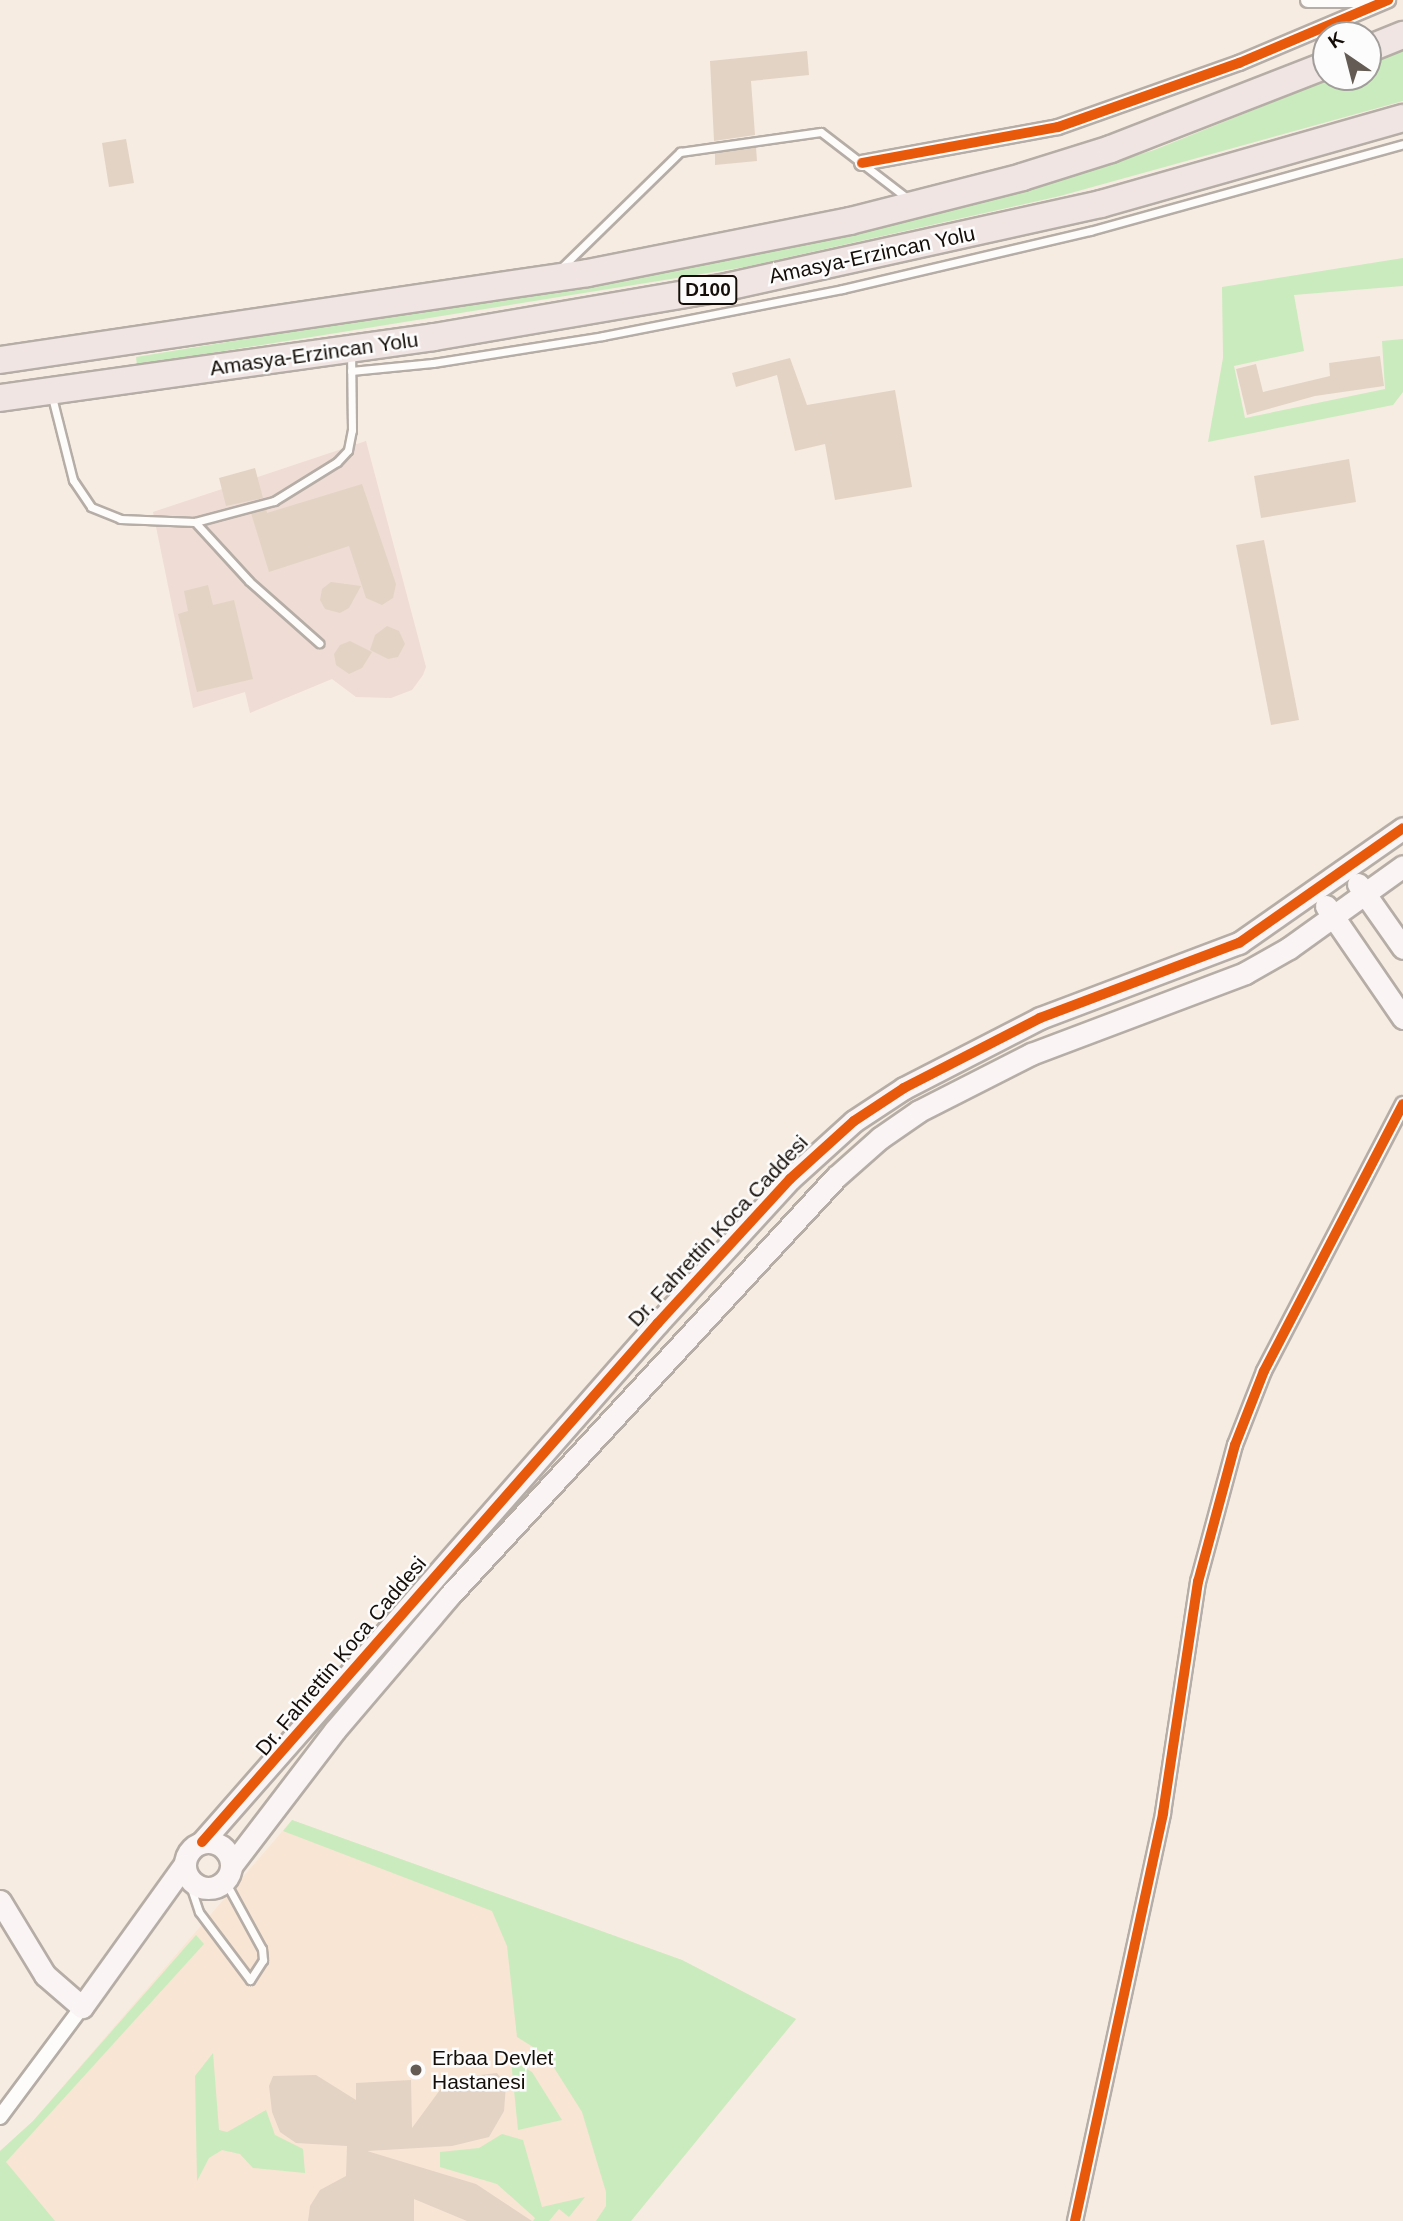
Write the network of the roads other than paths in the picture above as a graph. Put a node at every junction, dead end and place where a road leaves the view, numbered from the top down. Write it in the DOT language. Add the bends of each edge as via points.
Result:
graph roads {
  1 [pos="1308,0"];
  2 [pos="1380,0"];
  3 [pos="1388,0"];
  4 [pos="1403,35"];
  5 [pos="1382,43"];
  6 [pos="1312,70"];
  7 [pos="1403,118"];
  8 [pos="1403,144"];
  9 [pos="862,163"];
  10 [pos="915,205"];
  11 [pos="551,278"];
  12 [pos="0,360"];
  13 [pos="351,360"];
  14 [pos="50,391"];
  15 [pos="0,398"];
  16 [pos="195,522"];
  17 [pos="318,643"];
  18 [pos="1403,828"];
  19 [pos="1403,866"];
  20 [pos="1346,868"];
  21 [pos="1315,890"];
  22 [pos="1365,894"];
  23 [pos="1333,916"];
  24 [pos="1403,948"];
  25 [pos="1403,1018"];
  26 [pos="1403,1104"];
  27 [pos="202,1842"];
  28 [pos="185,1869"];
  29 [pos="228,1874"];
  30 [pos="0,1901"];
  31 [pos="82,2007"];
  32 [pos="0,2117"];
  33 [pos="1075,2221"];
  1 -- 2 [label="street"];
  3 -- 9 [label="street" via="1239,63 1058,127"];
  4 -- 5 [label="highway"];
  6 -- 10 [label="highway, Amasya-Erzincan Yolu / D100" via="1111,149"];
  7 -- 13 [label="highway, Amasya-Erzincan Yolu / D100" via="1101,204 731,286"];
  8 -- 13 [label="lane" via="1090,231 842,289 433,363"];
  9 -- 10 [label="lane"];
  9 -- 11 [label="lane" via="821,132 680,152"];
  10 -- 11 [label="highway, Amasya-Erzincan Yolu / D100" via="691,254"];
  11 -- 12 [label="highway, Amasya-Erzincan Yolu / D100"];
  13 -- 14 [label="highway, Amasya-Erzincan Yolu / D100"];
  13 -- 16 [label="lane" via="352,430 348,450 338,462 274,501"];
  14 -- 15 [label="highway, Amasya-Erzincan Yolu / D100"];
  14 -- 16 [label="lane" via="73,481 91,507 120,519"];
  16 -- 17 [label="lane" via="249,581"];
  18 -- 20 [label="street, Dr. Fahrettin Koca Caddesi"];
  19 -- 22 [label="street, Dr. Fahrettin Koca Caddesi"];
  20 -- 21 [label="street, Dr. Fahrettin Koca Caddesi"];
  20 -- 22 [label="street"];
  21 -- 23 [label="street"];
  21 -- 27 [label="street, Dr. Fahrettin Koca Caddesi" via="1239,943 988,1042 876,1103 825,1145 649,1334"];
  22 -- 23 [label="street, Dr. Fahrettin Koca Caddesi"];
  22 -- 24 [label="street"];
  23 -- 25 [label="street"];
  23 -- 29 [label="street, Dr. Fahrettin Koca Caddesi" via="1244,973 1031,1054 919,1111 880,1138 781,1235 442,1605 335,1730"];
  26 -- 33 [label="street" via="1264,1371 1231,1457 1198,1583 1163,1812"];
  27 -- 28 [label="street, Dr. Fahrettin Koca Caddesi" via="190,1850"];
  27 -- 29 [label="street" via="223,1847"];
  28 -- 29 [label="street" via="203,1888"];
  28 -- 29 [label="lane" via="198,1912 250,1980 263,1960 262,1949"];
  28 -- 31 [label="street, Dr. Fahrettin Koca Caddesi"];
  30 -- 31 [label="street" via="45,1975"];
  31 -- 32 [label="street"];
}
